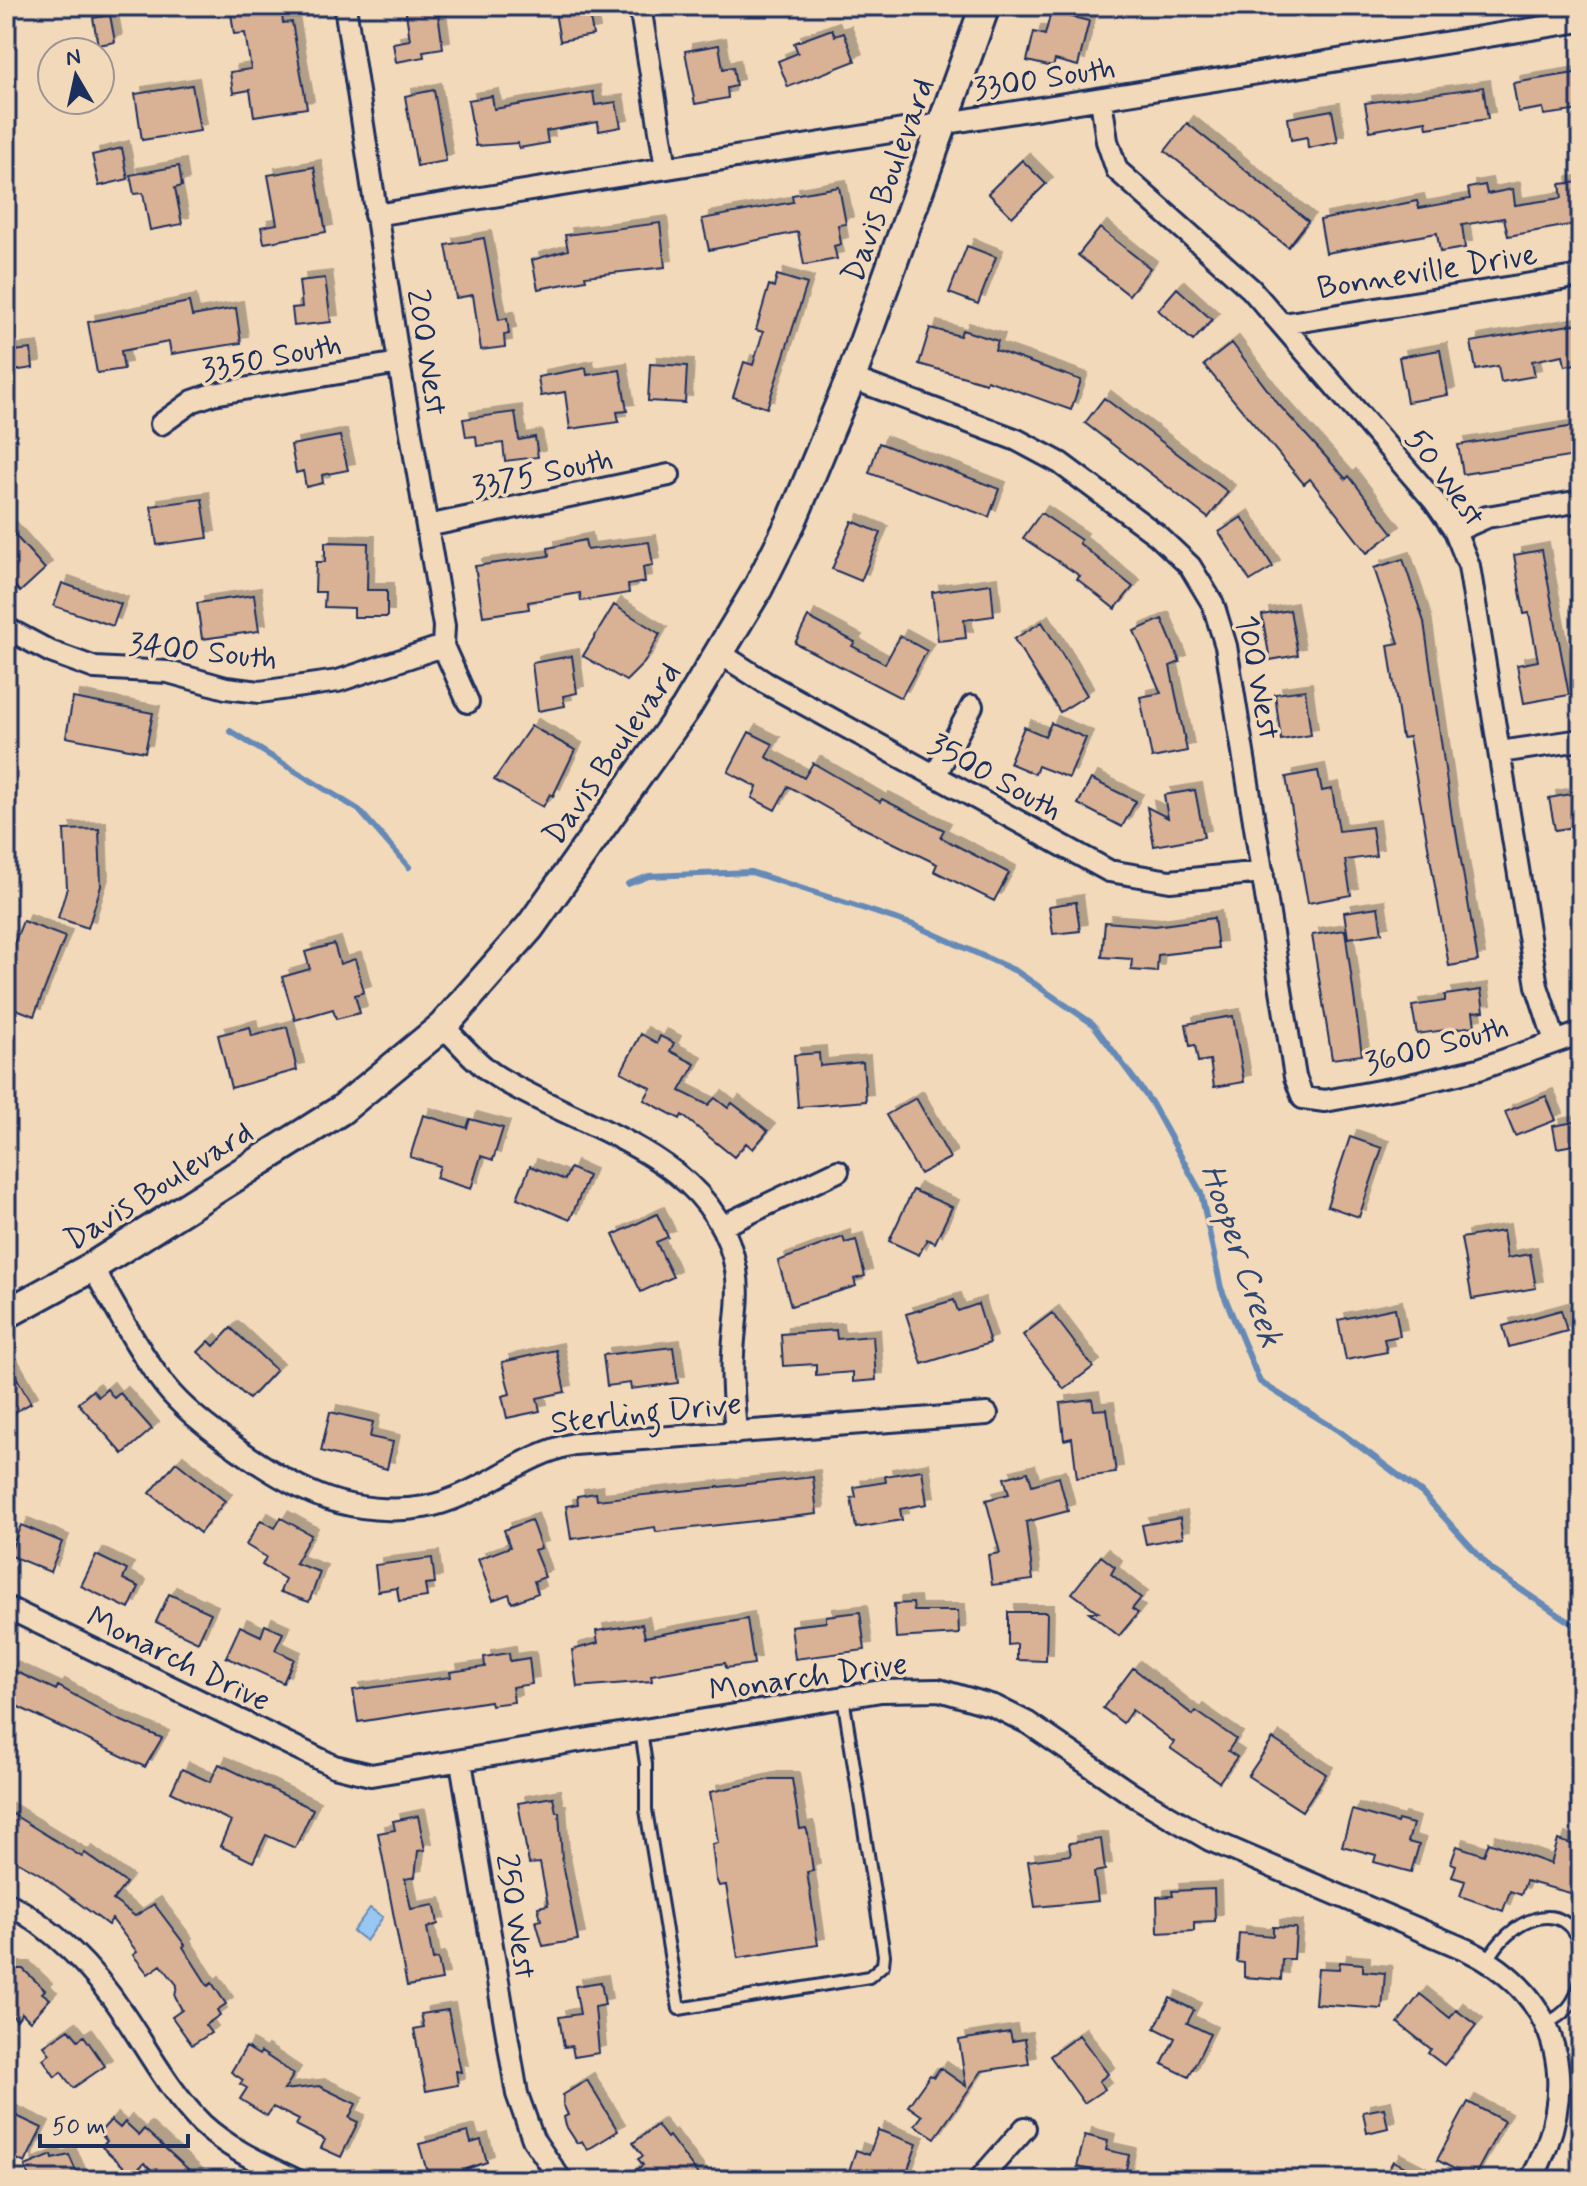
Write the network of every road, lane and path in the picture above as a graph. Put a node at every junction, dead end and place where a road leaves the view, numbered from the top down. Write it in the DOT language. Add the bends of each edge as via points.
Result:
graph roads {
  1 [pos="345,6"];
  2 [pos="640,6"];
  3 [pos="985,6"];
  4 [pos="1581,21"];
  5 [pos="1101,99"];
  6 [pos="946,123"];
  7 [pos="666,168"];
  8 [pos="375,215"];
  9 [pos="1581,276"];
  10 [pos="1283,324"];
  11 [pos="399,363"];
  12 [pos="851,378"];
  13 [pos="161,424"];
  14 [pos="669,475"];
  15 [pos="1581,501"];
  16 [pos="427,526"];
  17 [pos="1455,531"];
  18 [pos="6,628"];
  19 [pos="443,646"];
  20 [pos="721,654"];
  21 [pos="468,702"];
  22 [pos="972,706"];
  23 [pos="1581,740"];
  24 [pos="1500,752"];
  25 [pos="935,776"];
  26 [pos="1263,872"];
  27 [pos="443,1026"];
  28 [pos="1581,1033"];
  29 [pos="1555,1041"];
  30 [pos="1303,1098"];
  31 [pos="838,1171"];
  32 [pos="722,1226"];
  33 [pos="92,1267"];
  34 [pos="6,1314"];
  35 [pos="987,1414"];
  36 [pos="736,1433"];
  37 [pos="6,1607"];
  38 [pos="843,1697"];
  39 [pos="641,1731"];
  40 [pos="461,1762"];
  41 [pos="6,1902"];
  42 [pos="1581,1949"];
  43 [pos="1488,1961"];
  44 [pos="1581,1981"];
  45 [pos="1545,2024"];
  46 [pos="1025,2128"];
  47 [pos="552,2177"];
  48 [pos="296,2180"];
  49 [pos="979,2180"];
  50 [pos="1531,2180"];
  1 -- 8 [label="street, 200 West"];
  2 -- 7 [label="street"];
  3 -- 6 [label="street, Davis Boulevard"];
  4 -- 5 [label="street, 3300 South"];
  5 -- 6 [label="street, 3300 South"];
  5 -- 10 [label="street, 50 West" via="1117,170 1229,268"];
  6 -- 7 [label="street, 3300 South"];
  6 -- 12 [label="street, Davis Boulevard"];
  7 -- 8 [label="street, 3300 South"];
  8 -- 11 [label="street, 200 West"];
  9 -- 10 [label="street, Bonneville Drive"];
  10 -- 17 [label="street, 50 West"];
  11 -- 13 [label="street, 3350 South" via="213,394"];
  11 -- 16 [label="street, 200 West"];
  12 -- 20 [label="street, Davis Boulevard" via="792,520"];
  12 -- 26 [label="street, 100 West" via="1036,449 1157,535 1190,566 1221,625"];
  14 -- 16 [label="street, 3375 South"];
  15 -- 17 [label="street" via="1487,517"];
  16 -- 19 [label="street, 200 West"];
  17 -- 24 [label="street, 50 West" via="1469,566"];
  18 -- 19 [label="street, 3400 South" via="95,668 168,672 260,692 338,681"];
  19 -- 21 [label="street, 200 West"];
  20 -- 25 [label="street, 3500 South"];
  20 -- 27 [label="street, Davis Boulevard" via="530,927"];
  22 -- 25 [label="street"];
  23 -- 24 [label="street"];
  24 -- 29 [label="street, 50 West" via="1537,986"];
  25 -- 26 [label="street, 3500 South" via="1091,863 1125,876 1170,881"];
  26 -- 30 [label="street, 100 West" via="1295,1077"];
  27 -- 32 [label="street" via="495,1075 662,1162 703,1197"];
  27 -- 33 [label="street, Davis Boulevard" via="341,1110"];
  28 -- 29 [label="street, 3600 South"];
  29 -- 30 [label="street, 3600 South" via="1479,1069 1406,1086 1325,1101"];
  31 -- 32 [label="street"];
  32 -- 36 [label="street" via="738,1285 732,1364"];
  33 -- 34 [label="street, Davis Boulevard"];
  33 -- 36 [label="street, Sterling Drive" via="150,1364 181,1404 221,1438 328,1499 383,1509 423,1507 473,1490 557,1447"];
  35 -- 36 [label="street, Sterling Drive"];
  37 -- 40 [label="street, Monarch Drive" via="346,1771 384,1775"];
  38 -- 39 [label="street, Monarch Drive"];
  38 -- 39 [label="lane" via="884,1955 883,1965 869,1977 853,1980 679,2009 646,1810"];
  38 -- 43 [label="street, Monarch Drive" via="919,1688 976,1699 1028,1723 1210,1840"];
  39 -- 40 [label="street, Monarch Drive"];
  40 -- 47 [label="street, 250 West" via="514,2081"];
  41 -- 48 [label="street" via="85,1965 203,2124 241,2152"];
  42 -- 43 [label="lane" via="1570,1929 1545,1917 1512,1928"];
  43 -- 45 [label="street, Monarch Drive" via="1526,1995"];
  44 -- 45 [label="lane" via="1574,2002"];
  45 -- 50 [label="street, Monarch Drive" via="1559,2067 1559,2103 1552,2137"];
  46 -- 49 [label="street"];
}
